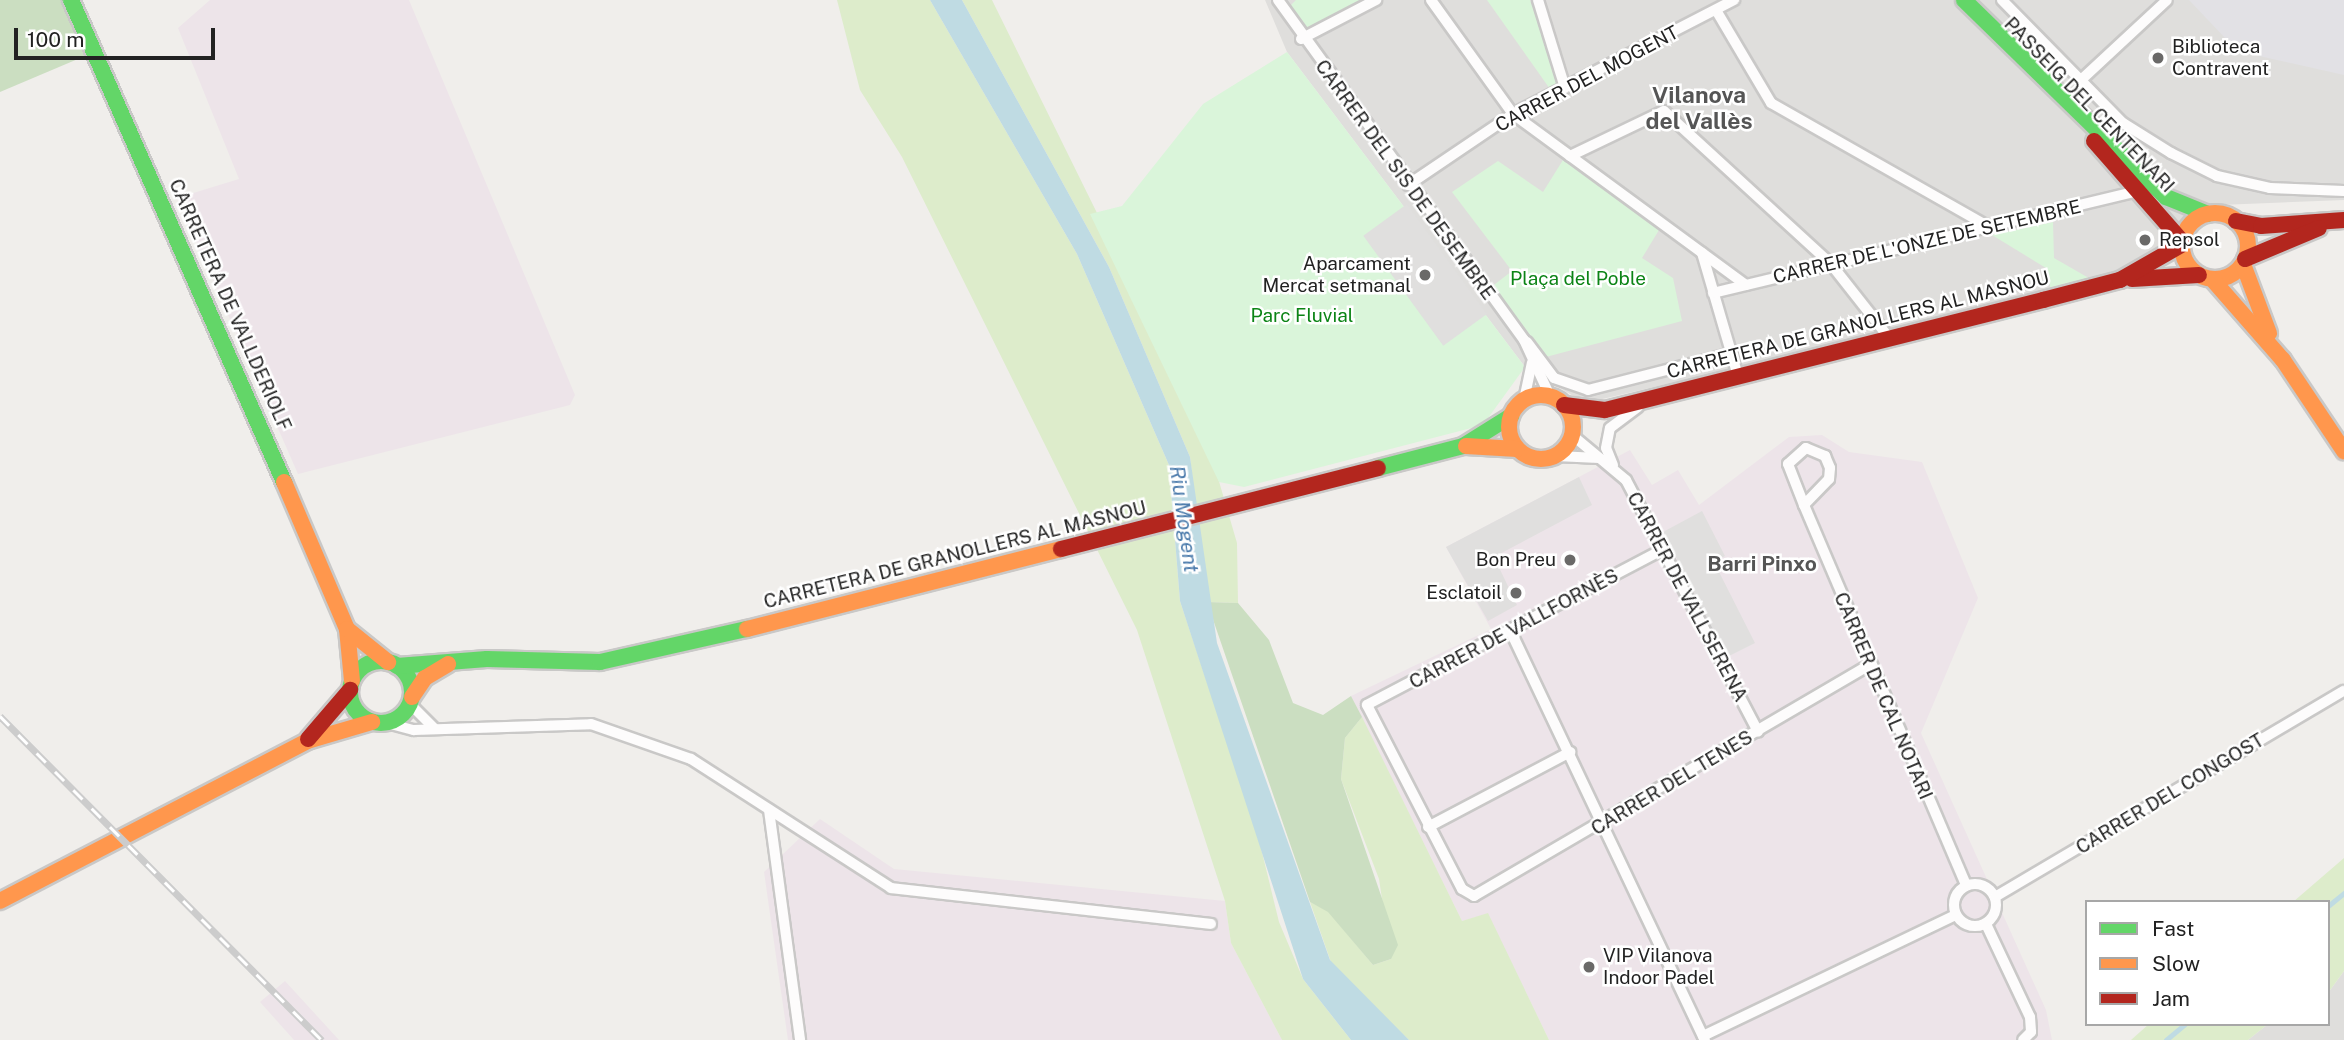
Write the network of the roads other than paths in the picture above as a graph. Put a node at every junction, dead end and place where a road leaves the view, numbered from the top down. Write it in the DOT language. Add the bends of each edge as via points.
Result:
graph roads {
  1 [pos="71,0"];
  2 [pos="1278,0"];
  3 [pos="1376,0"];
  4 [pos="1431,0"];
  5 [pos="1538,0"];
  6 [pos="1963,0"];
  7 [pos="2002,0"];
  8 [pos="2167,0"];
  9 [pos="1723,4"];
  10 [pos="1301,39"];
  11 [pos="2081,80"];
  12 [pos="1565,88"];
  13 [pos="1513,114"];
  14 [pos="1570,156"];
  15 [pos="1408,185"];
  16 [pos="2141,190"];
  17 [pos="2344,191"];
  18 [pos="2208,214"];
  19 [pos="2344,220"];
  20 [pos="2236,221"];
  21 [pos="1986,225"];
  22 [pos="2182,243"];
  23 [pos="1702,253"];
  24 [pos="2244,261"];
  25 [pos="1831,264"];
  26 [pos="2206,277"];
  27 [pos="2120,280"];
  28 [pos="1746,285"];
  29 [pos="1713,293"];
  30 [pos="1890,339"];
  31 [pos="1524,340"];
  32 [pos="1729,354"];
  33 [pos="1532,360"];
  34 [pos="2283,360"];
  35 [pos="1738,376"];
  36 [pos="1658,397"];
  37 [pos="1524,400"];
  38 [pos="1557,400"];
  39 [pos="1605,410"];
  40 [pos="1511,416"];
  41 [pos="1572,435"];
  42 [pos="1463,446"];
  43 [pos="1517,449"];
  44 [pos="2344,451"];
  45 [pos="1556,456"];
  46 [pos="1599,458"];
  47 [pos="1613,465"];
  48 [pos="1804,505"];
  49 [pos="1660,551"];
  50 [pos="347,629"];
  51 [pos="1511,632"];
  52 [pos="452,662"];
  53 [pos="392,664"];
  54 [pos="1868,666"];
  55 [pos="351,686"];
  56 [pos="2344,691"];
  57 [pos="411,700"];
  58 [pos="379,723"];
  59 [pos="435,729"];
  60 [pos="1758,731"];
  61 [pos="307,741"];
  62 [pos="1570,752"];
  63 [pos="768,810"];
  64 [pos="1606,823"];
  65 [pos="1428,827"];
  66 [pos="1966,885"];
  67 [pos="1995,897"];
  68 [pos="0,901"];
  69 [pos="1956,915"];
  70 [pos="1211,924"];
  71 [pos="1986,924"];
  72 [pos="1704,1038"];
  73 [pos="800,1040"];
  74 [pos="2023,1040"];
  1 -- 50 [label="main road, CARRETERA DE VALLDERIOLF"];
  2 -- 10 [label="street, CARRER DEL SIS DE DESEMBRE"];
  3 -- 10 [label="street"];
  4 -- 13 [label="street"];
  5 -- 12 [label="street"];
  6 -- 16 [label="main road, PASSEIG DEL CENTENARI"];
  6 -- 18 [label="main road, PASSEIG DEL CENTENARI" via="2166,197"];
  7 -- 11 [label="street"];
  8 -- 11 [label="street"];
  9 -- 12 [label="street, CARRER DEL MOGENT"];
  9 -- 21 [label="street" via="1771,103"];
  10 -- 15 [label="street, CARRER DEL SIS DE DESEMBRE"];
  11 -- 17 [label="street" via="2123,123 2217,176 2270,188"];
  12 -- 13 [label="street, CARRER DEL MOGENT"];
  13 -- 14 [label="street"];
  13 -- 15 [label="street, CARRER DEL MOGENT"];
  14 -- 23 [label="street"];
  14 -- 25 [label="street" via="1664,111"];
  15 -- 31 [label="street, CARRER DEL SIS DE DESEMBRE"];
  16 -- 21 [label="street, CARRER DE L'ONZE DE SETEMBRE"];
  16 -- 22 [label="main road, PASSEIG DEL CENTENARI"];
  18 -- 20 [label="main road"];
  18 -- 22 [label="main road" via="2189,226"];
  19 -- 20 [label="main road" via="2261,226"];
  19 -- 24 [label="main road" via="2273,242"];
  20 -- 24 [label="main road" via="2247,242"];
  21 -- 25 [label="street, CARRER DE L'ONZE DE SETEMBRE"];
  22 -- 26 [label="main road" via="2185,261"];
  22 -- 27 [label="main road, CARRETERA DE GRANOLLERS AL MASNOU"];
  23 -- 28 [label="street"];
  23 -- 29 [label="street"];
  24 -- 26 [label="main road"];
  24 -- 34 [label="main road" via="2252,301"];
  25 -- 28 [label="street, CARRER DE L'ONZE DE SETEMBRE"];
  25 -- 30 [label="street"];
  26 -- 27 [label="main road, CARRETERA DE GRANOLLERS AL MASNOU"];
  26 -- 34 [label="main road"];
  27 -- 30 [label="main road, CARRETERA DE GRANOLLERS AL MASNOU"];
  28 -- 29 [label="street, CARRER DE L'ONZE DE SETEMBRE"];
  29 -- 32 [label="street"];
  30 -- 35 [label="main road, CARRETERA DE GRANOLLERS AL MASNOU"];
  31 -- 32 [label="street" via="1554,379 1588,390"];
  31 -- 33 [label="street, CARRER DEL SIS DE DESEMBRE"];
  32 -- 35 [label="street"];
  33 -- 37 [label="street"];
  33 -- 38 [label="street, CARRER DEL SIS DE DESEMBRE"];
  34 -- 44 [label="main road"];
  35 -- 36 [label="main road, CARRETERA DE GRANOLLERS AL MASNOU"];
  36 -- 39 [label="main road, CARRETERA DE GRANOLLERS AL MASNOU"];
  36 -- 47 [label="street, CARRER DE VALLSERENA" via="1610,428 1606,448"];
  37 -- 38 [label="main road"];
  37 -- 40 [label="main road"];
  38 -- 39 [label="main road, CARRETERA DE GRANOLLERS AL MASNOU"];
  38 -- 41 [label="main road"];
  39 -- 41 [label="main road, CARRETERA DE GRANOLLERS AL MASNOU"];
  40 -- 42 [label="main road, CARRETERA DE GRANOLLERS AL MASNOU"];
  40 -- 43 [label="main road"];
  41 -- 45 [label="main road"];
  41 -- 46 [label="street"];
  42 -- 43 [label="main road, CARRETERA DE GRANOLLERS AL MASNOU"];
  42 -- 52 [label="main road, CARRETERA DE GRANOLLERS AL MASNOU" via="623,658"];
  43 -- 45 [label="main road" via="1535,459"];
  45 -- 46 [label="street"];
  46 -- 47 [label="street"];
  47 -- 49 [label="street, CARRER DE VALLSERENA"];
  48 -- 48 [label="street, CARRER DE CAL NOTARI" via="1788,464 1806,448 1825,456 1829,479"];
  48 -- 54 [label="street, CARRER DE CAL NOTARI"];
  49 -- 51 [label="street, CARRER DE VALLFORNÈS"];
  49 -- 60 [label="street, CARRER DE VALLSERENA"];
  50 -- 53 [label="main road, CARRETERA DE VALLDERIOLF"];
  50 -- 55 [label="main road, CARRETERA DE VALLDERIOLF"];
  51 -- 62 [label="street"];
  51 -- 65 [label="street, CARRER DE VALLFORNÈS" via="1367,705"];
  52 -- 53 [label="main road, CARRETERA DE GRANOLLERS AL MASNOU"];
  52 -- 57 [label="main road" via="425,678"];
  53 -- 55 [label="main road" via="362,667"];
  53 -- 57 [label="main road" via="409,679"];
  54 -- 60 [label="street, CARRER DEL TENES"];
  54 -- 66 [label="street, CARRER DE CAL NOTARI"];
  55 -- 58 [label="main road" via="355,710"];
  55 -- 61 [label="main road"];
  56 -- 67 [label="street, CARRER DEL CONGOST"];
  57 -- 58 [label="main road"];
  57 -- 59 [label="street"];
  58 -- 59 [label="street"];
  58 -- 61 [label="main road"];
  59 -- 63 [label="street" via="591,724 691,759"];
  60 -- 64 [label="street, CARRER DEL TENES"];
  61 -- 68 [label="main road"];
  62 -- 64 [label="street"];
  62 -- 65 [label="street"];
  63 -- 70 [label="street" via="891,888"];
  63 -- 73 [label="street"];
  64 -- 65 [label="street, CARRER DEL TENES" via="1474,896 1462,889"];
  64 -- 72 [label="street"];
  66 -- 67 [label="street" via="1980,884"];
  66 -- 69 [label="street" via="1955,898"];
  67 -- 71 [label="street" via="1994,917"];
  69 -- 71 [label="street" via="1972,926"];
  69 -- 72 [label="street"];
  71 -- 74 [label="street" via="2030,1017 2031,1032"];
}
